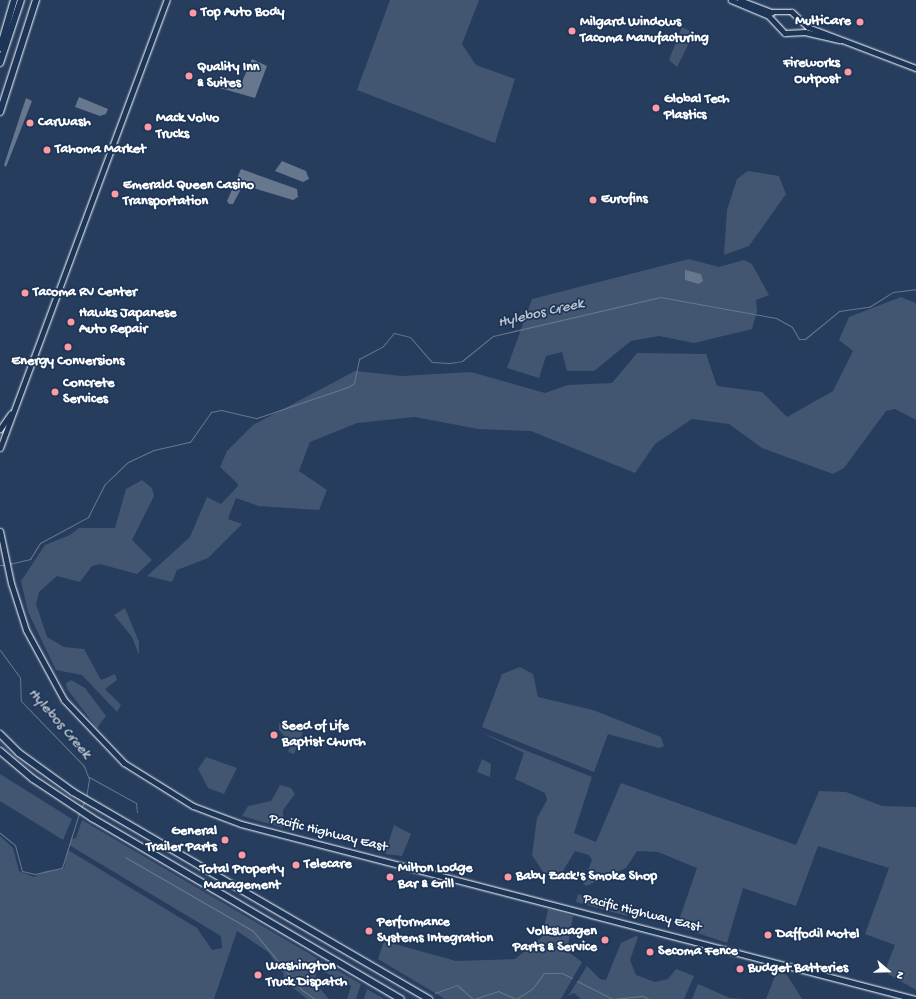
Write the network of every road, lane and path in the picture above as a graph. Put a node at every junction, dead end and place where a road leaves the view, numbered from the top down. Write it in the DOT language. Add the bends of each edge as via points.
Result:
graph roads {
  1 [pos="14,0"];
  2 [pos="21,0"];
  3 [pos="38,0"];
  4 [pos="167,0"];
  5 [pos="732,0"];
  6 [pos="740,0"];
  7 [pos="840,40"];
  8 [pos="0,48"];
  9 [pos="0,63"];
  10 [pos="916,68"];
  11 [pos="0,112"];
  12 [pos="13,411"];
  13 [pos="0,428"];
  14 [pos="0,448"];
  15 [pos="0,531"];
  16 [pos="0,734"];
  17 [pos="0,751"];
  18 [pos="401,999"];
  19 [pos="429,999"];
  20 [pos="915,999"];
  1 -- 8 [label="highway"];
  2 -- 9 [label="highway"];
  3 -- 11 [label="highway"];
  4 -- 12 [label="main road"];
  5 -- 7 [label="main road" via="768,16 785,33 805,32"];
  6 -- 7 [label="main road" via="772,12 792,12 806,26"];
  7 -- 10 [label="main road"];
  12 -- 13 [label="main road"];
  12 -- 14 [label="main road"];
  15 -- 20 [label="main road, Pacific Highway East" via="8,575 22,619 40,661 80,720 128,766 192,806 241,824"];
  16 -- 19 [label="highway" via="19,753 73,792"];
  17 -- 18 [label="highway" via="92,818"];
}
